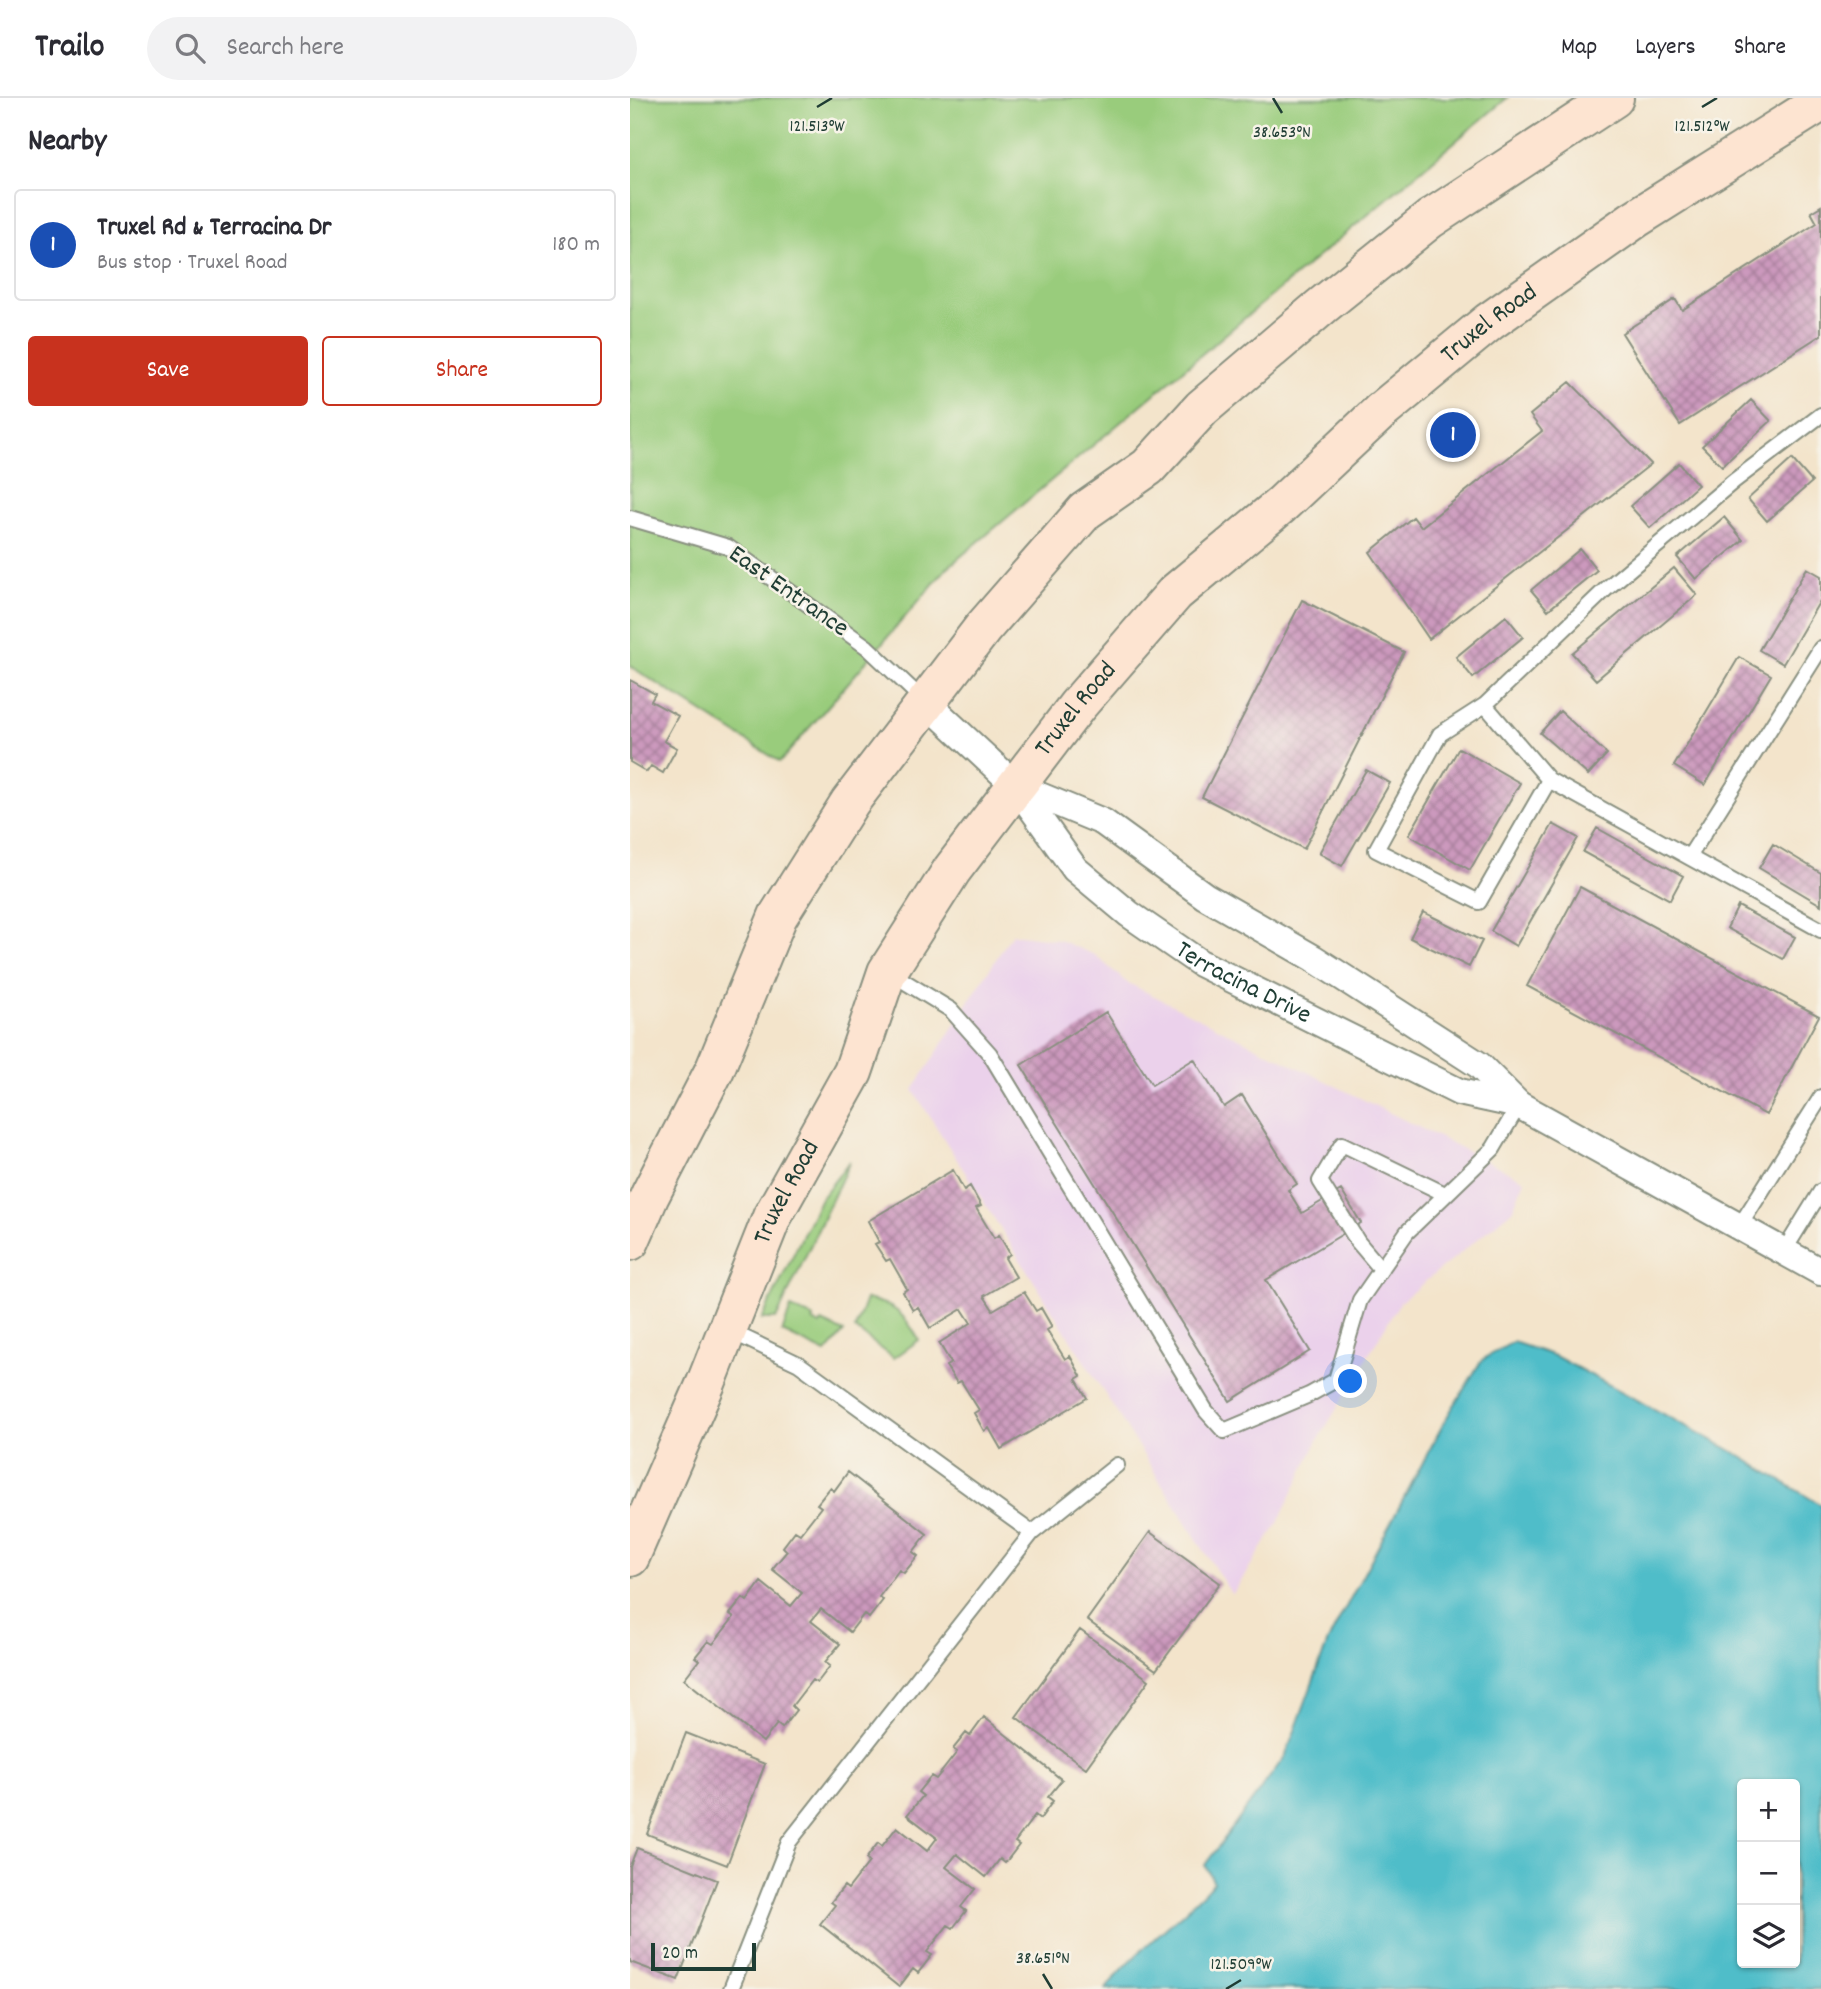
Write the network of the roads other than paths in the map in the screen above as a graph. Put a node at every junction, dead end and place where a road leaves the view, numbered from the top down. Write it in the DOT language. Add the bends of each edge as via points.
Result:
graph roads {
  1 [pos="1614,98"];
  2 [pos="1821,102"];
  3 [pos="1821,415"];
  4 [pos="630,518"];
  5 [pos="1821,648"];
  6 [pos="926,702"];
  7 [pos="1485,705"];
  8 [pos="1549,780"];
  9 [pos="1016,786"];
  10 [pos="1689,857"];
  11 [pos="1821,930"];
  12 [pos="887,972"];
  13 [pos="1821,1097"];
  14 [pos="1519,1105"];
  15 [pos="1816,1114"];
  16 [pos="1821,1191"];
  17 [pos="1445,1194"];
  18 [pos="1739,1227"];
  19 [pos="630,1241"];
  20 [pos="1784,1251"];
  21 [pos="1381,1269"];
  22 [pos="1821,1272"];
  23 [pos="727,1330"];
  24 [pos="1117,1465"];
  25 [pos="1032,1533"];
  26 [pos="630,1557"];
  27 [pos="731,1989"];
  1 -- 6 [label="main road" via="1430,219 1202,408 1148,467 1085,512 983,628"];
  2 -- 9 [label="main road, Truxel Road" via="1635,219 1489,322 1380,412 1281,505 1175,593 1077,706"];
  3 -- 7 [label="lane" via="1606,589"];
  4 -- 6 [label="lane, East Entrance" via="728,547 867,647"];
  5 -- 10 [label="lane"];
  6 -- 9 [label="street, Terracina Drive"];
  6 -- 19 [label="main road" via="850,802 778,916 715,1069"];
  7 -- 8 [label="lane"];
  7 -- 8 [label="lane" via="1440,734 1376,850 1479,902"];
  8 -- 10 [label="lane"];
  9 -- 12 [label="main road, Truxel Road" via="952,870"];
  9 -- 14 [label="street, Terracina Drive" via="1103,822 1205,896 1313,958 1479,1065"];
  9 -- 14 [label="street, Terracina Drive" via="1075,869 1129,914 1200,963 1459,1093"];
  10 -- 11 [label="lane"];
  12 -- 21 [label="lane" via="951,1010 990,1054 1206,1411 1224,1431 1336,1380 1360,1300"];
  12 -- 23 [label="main road, Truxel Road" via="853,1072 772,1217"];
  13 -- 15 [label="lane"];
  14 -- 17 [label="lane" via="1493,1149"];
  14 -- 18 [label="street, Terracina Drive"];
  15 -- 18 [label="lane"];
  16 -- 20 [label="lane"];
  17 -- 21 [label="lane" via="1406,1232"];
  17 -- 21 [label="lane" via="1342,1144 1320,1181 1358,1242"];
  18 -- 20 [label="street, Terracina Drive"];
  20 -- 22 [label="street, Terracina Drive"];
  23 -- 25 [label="lane" via="799,1364"];
  23 -- 26 [label="main road, Truxel Road"];
  24 -- 25 [label="lane"];
  25 -- 27 [label="lane" via="789,1842"];
}
